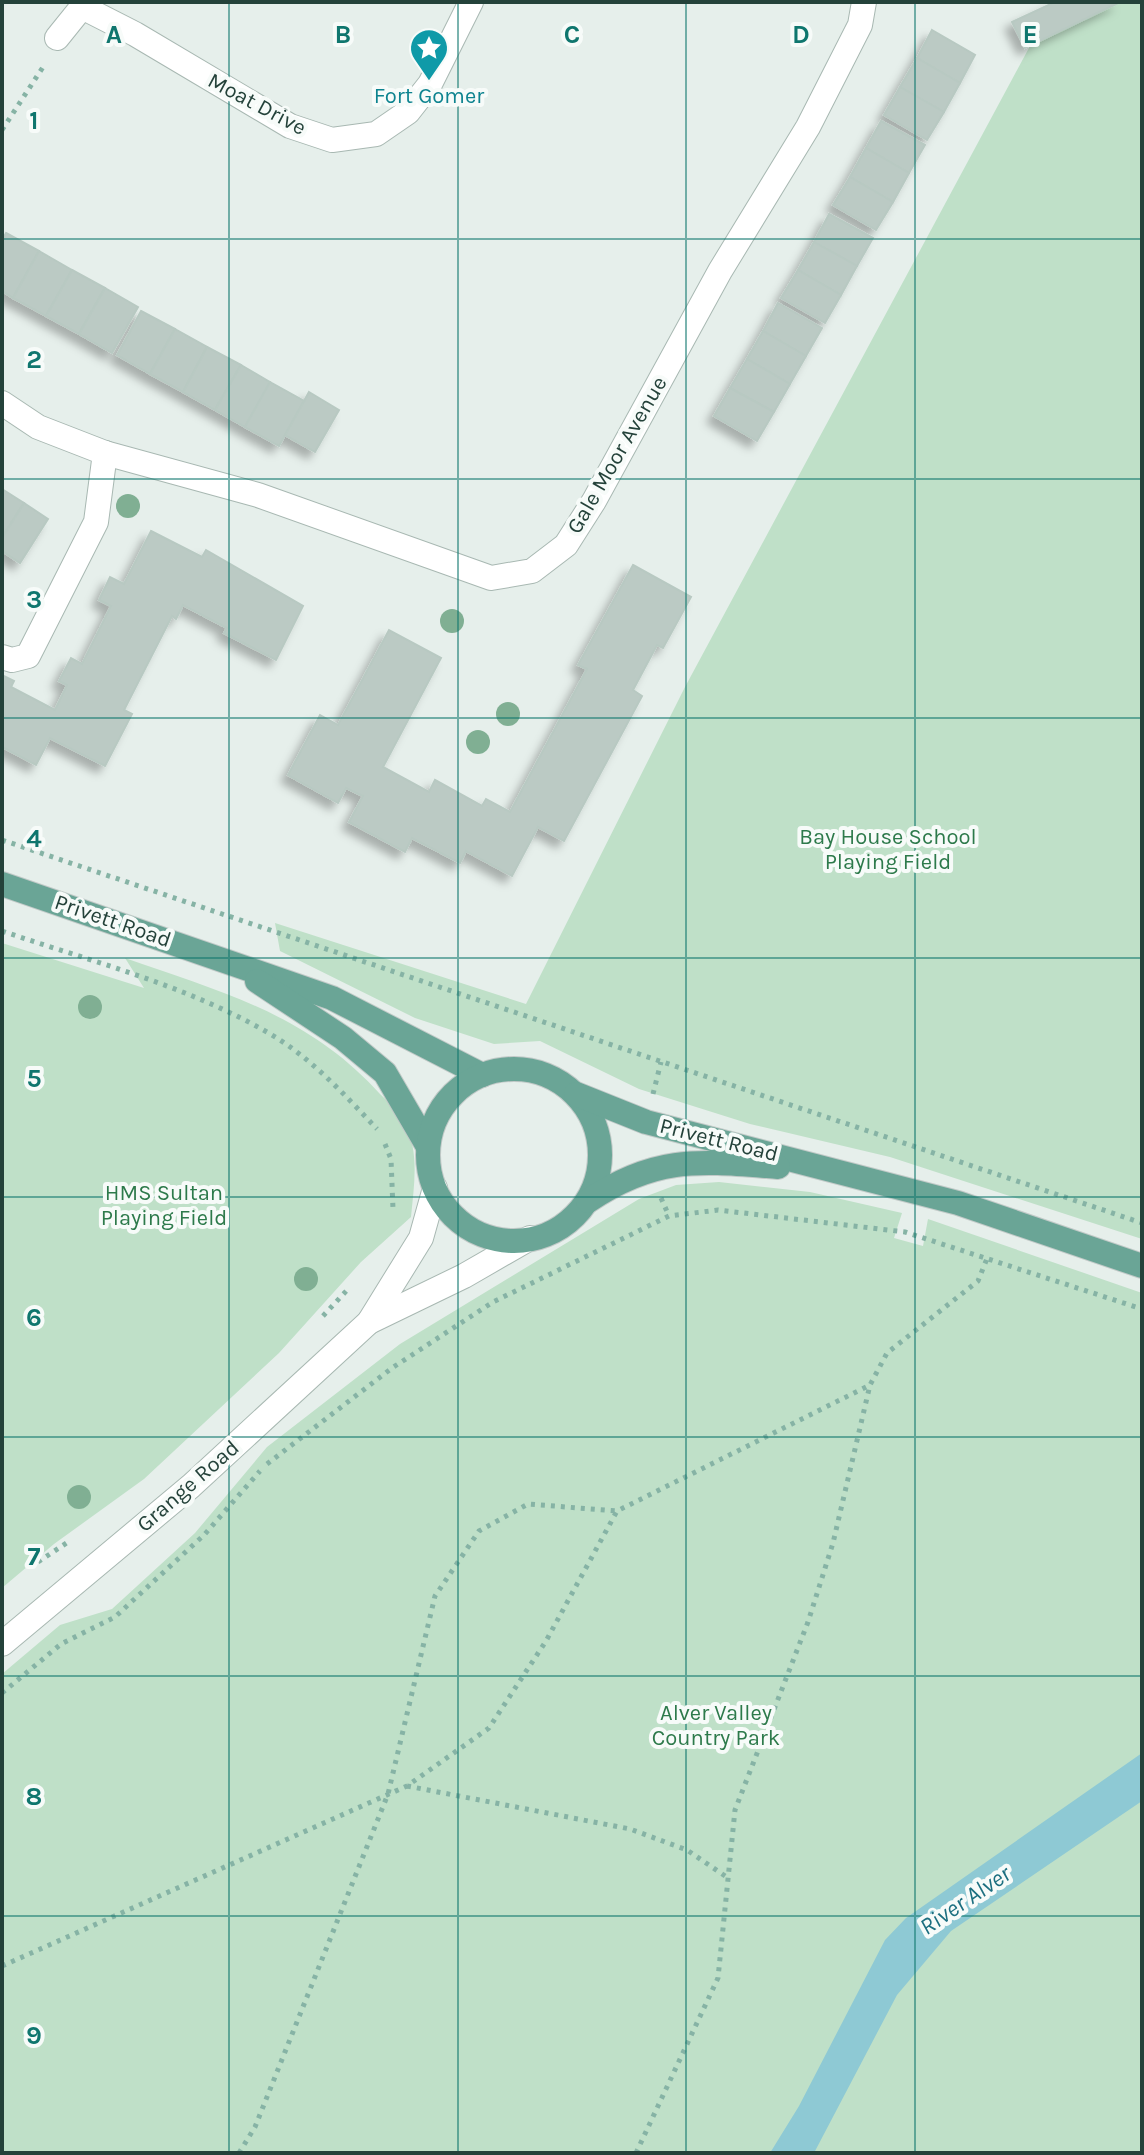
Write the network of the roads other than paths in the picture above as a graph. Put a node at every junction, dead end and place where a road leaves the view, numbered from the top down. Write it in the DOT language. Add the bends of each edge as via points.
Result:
graph roads {
  1 [pos="471,2"];
  2 [pos="864,2"];
  3 [pos="85,5"];
  4 [pos="57,38"];
  5 [pos="2,403"];
  6 [pos="105,453"];
  7 [pos="2,657"];
  8 [pos="2,884"];
  9 [pos="223,959"];
  10 [pos="482,1075"];
  11 [pos="576,1094"];
  12 [pos="427,1145"];
  13 [pos="864,1177"];
  14 [pos="435,1188"];
  15 [pos="585,1204"];
  16 [pos="530,1238"];
  17 [pos="1142,1266"];
  18 [pos="369,1322"];
  19 [pos="2,1644"];
  1 -- 3 [label="street, Moat Drive" via="430,84 408,112 376,134 332,140 290,126"];
  2 -- 6 [label="street, Gale Moor Avenue" via="860,25 808,127 720,271 594,501 566,545 532,571 491,578 258,495"];
  3 -- 4 [label="street"];
  5 -- 6 [label="street, Gale Moor Avenue" via="38,427"];
  6 -- 7 [label="street" via="96,522 28,656"];
  8 -- 9 [label="main road, Privett Road"];
  9 -- 10 [label="main road, Privett Road" via="332,998"];
  9 -- 12 [label="main road, Privett Road" via="343,1038 385,1073"];
  10 -- 11 [label="main road" via="523,1068 552,1077"];
  10 -- 12 [label="main road" via="459,1087 439,1110"];
  11 -- 13 [label="main road, Privett Road" via="646,1122"];
  11 -- 15 [label="main road" via="591,1115 600,1145 596,1184"];
  12 -- 14 [label="main road"];
  13 -- 15 [label="main road, Privett Road" via="696,1160 616,1182"];
  13 -- 17 [label="main road, Privett Road"];
  14 -- 16 [label="main road" via="461,1224 488,1238"];
  14 -- 18 [label="street, Grange Road" via="421,1238"];
  15 -- 16 [label="main road" via="557,1230"];
  16 -- 18 [label="street, Grange Road"];
  18 -- 19 [label="street, Grange Road" via="191,1486"];
}
